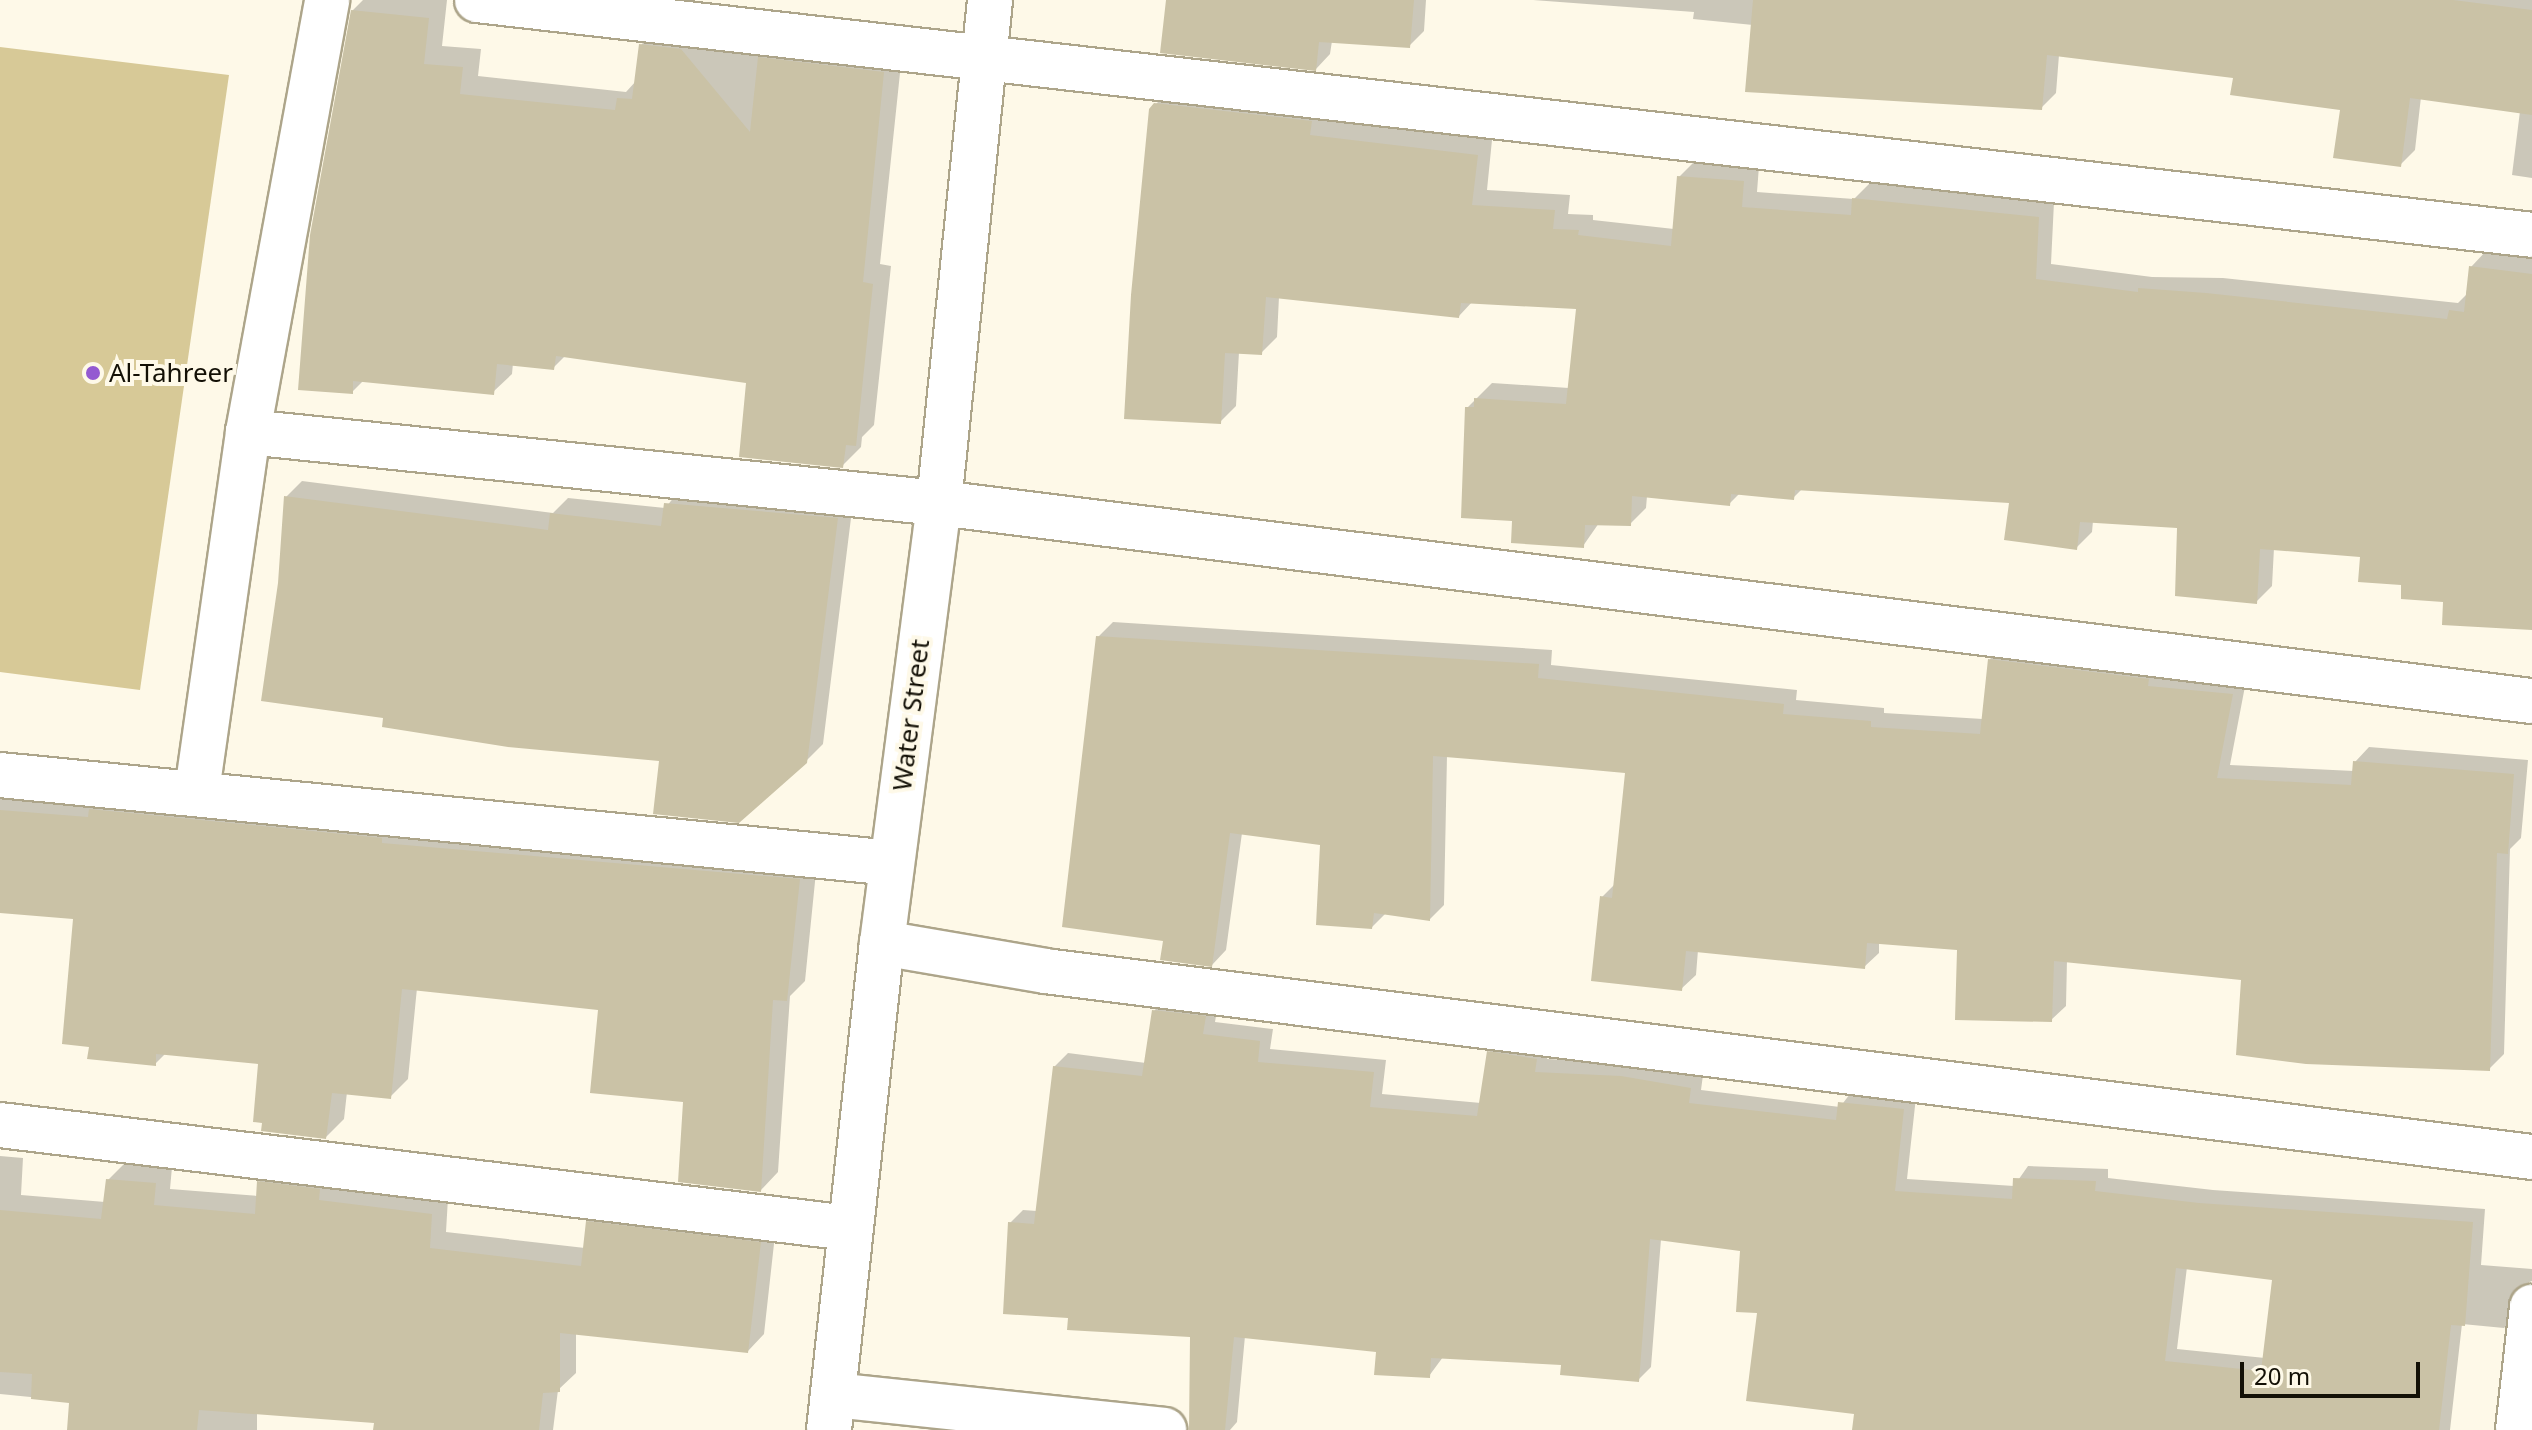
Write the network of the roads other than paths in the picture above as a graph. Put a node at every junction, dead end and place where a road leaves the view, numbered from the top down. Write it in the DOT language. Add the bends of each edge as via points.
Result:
graph roads {
  1 [pos="327,0"];
  2 [pos="477,0"];
  3 [pos="990,0"];
  4 [pos="982,57"];
  5 [pos="2532,235"];
  6 [pos="248,432"];
  7 [pos="939,503"];
  8 [pos="2532,701"];
  9 [pos="0,775"];
  10 [pos="197,791"];
  11 [pos="892,863"];
  12 [pos="882,943"];
  13 [pos="0,1125"];
  14 [pos="2532,1157"];
  15 [pos="849,1228"];
  16 [pos="2532,1307"];
  17 [pos="831,1413"];
  18 [pos="1164,1430"];
  19 [pos="2518,1430"];
  1 -- 6 [label="street"];
  2 -- 4 [label="street"];
  3 -- 4 [label="street, Water Street"];
  4 -- 5 [label="street"];
  4 -- 7 [label="street, Water Street"];
  6 -- 7 [label="street"];
  6 -- 10 [label="street"];
  7 -- 8 [label="street"];
  7 -- 11 [label="street, Water Street"];
  9 -- 10 [label="street"];
  10 -- 11 [label="street"];
  11 -- 12 [label="street, Water Street"];
  12 -- 14 [label="street" via="1045,971"];
  12 -- 15 [label="street, Water Street"];
  13 -- 15 [label="street"];
  15 -- 17 [label="street, Water Street"];
  16 -- 19 [label="street"];
  17 -- 18 [label="street"];
}
